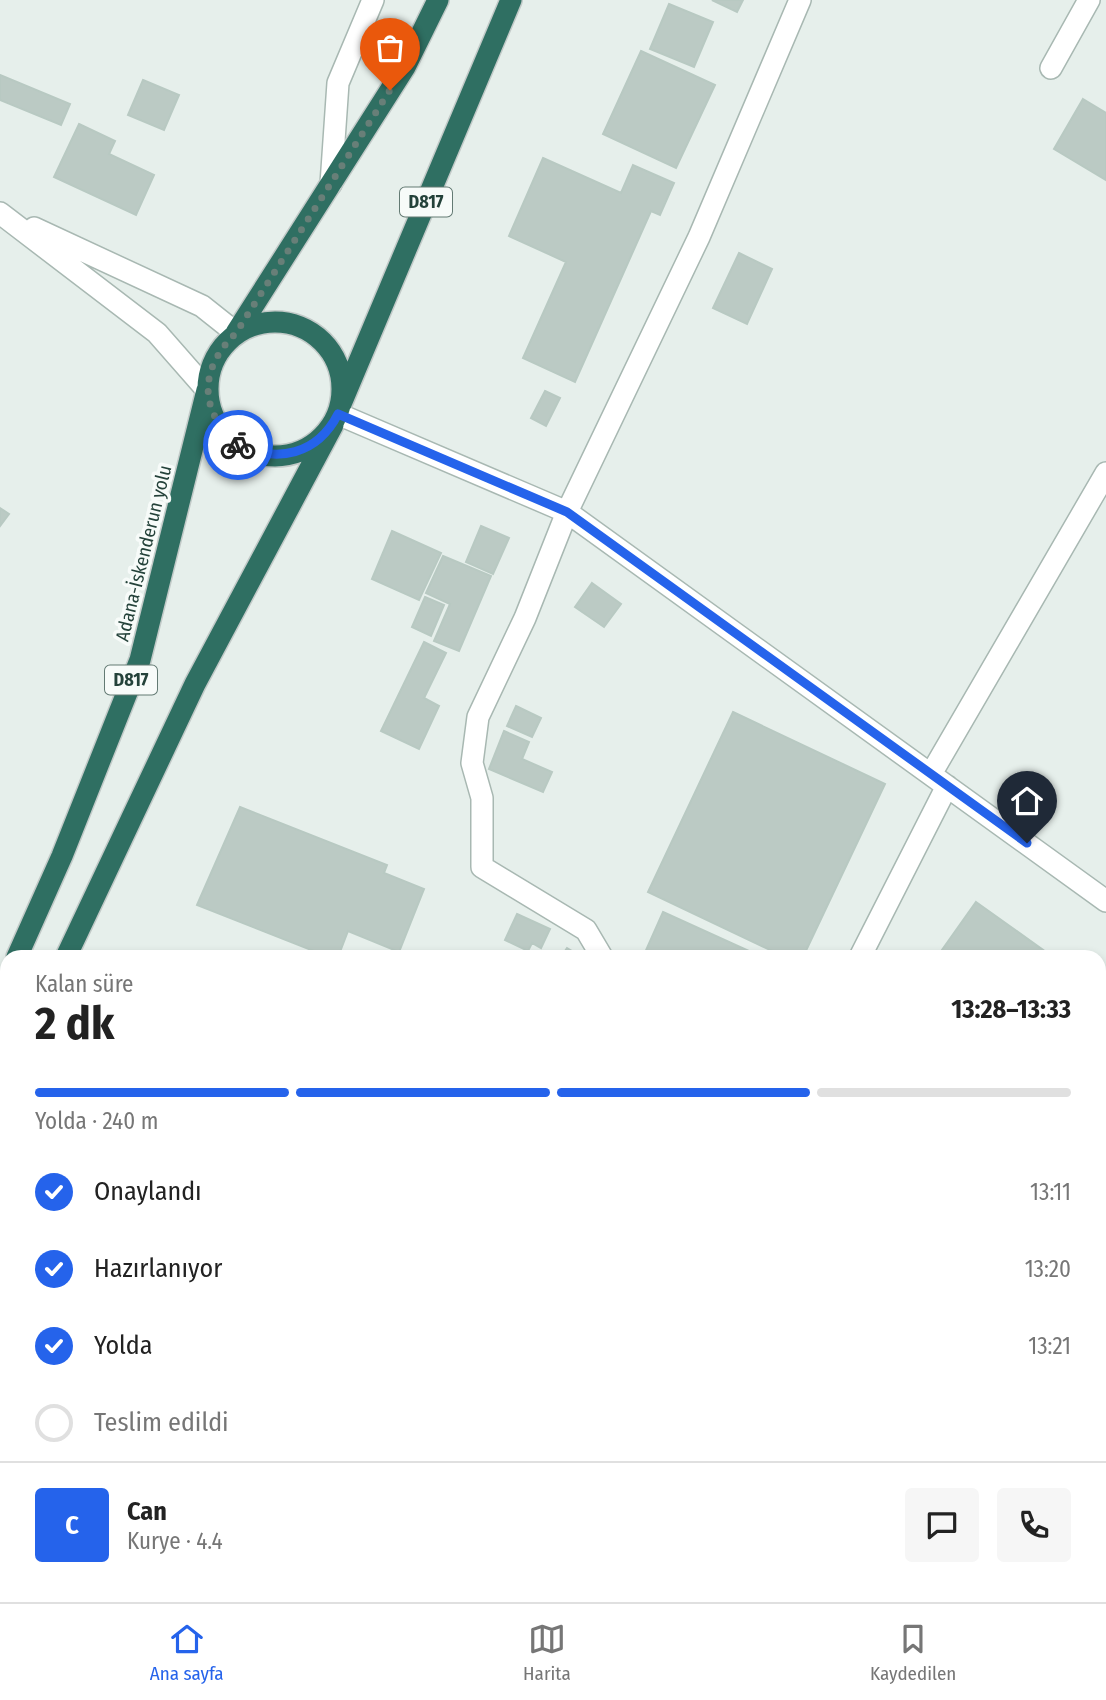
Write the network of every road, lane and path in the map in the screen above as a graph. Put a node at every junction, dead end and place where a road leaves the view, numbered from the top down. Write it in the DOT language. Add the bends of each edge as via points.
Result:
graph roads {
  1 [pos="373,0"];
  2 [pos="438,0"];
  3 [pos="512,0"];
  4 [pos="800,0"];
  5 [pos="1089,0"];
  6 [pos="1051,68"];
  7 [pos="331,184"];
  8 [pos="0,213"];
  9 [pos="236,333"];
  10 [pos="207,390"];
  11 [pos="337,415"];
  12 [pos="1106,473"];
  13 [pos="567,512"];
  14 [pos="939,780"];
  15 [pos="1106,901"];
  16 [pos="20,950"];
  17 [pos="69,950"];
  18 [pos="598,950"];
  19 [pos="863,950"];
  1 -- 7 [label="street" via="338,83"];
  2 -- 7 [label="highway" via="405,67"];
  3 -- 11 [label="highway, D817"];
  4 -- 13 [label="street" via="699,237"];
  5 -- 6 [label="street"];
  7 -- 9 [label="highway"];
  8 -- 9 [label="street" via="202,306"];
  8 -- 10 [label="street" via="157,333"];
  9 -- 10 [label="highway" via="221,348"];
  9 -- 11 [label="highway" via="257,323 281,321 303,327 323,340 343,381"];
  10 -- 11 [label="highway" via="211,411 222,430 257,454 300,452 318,441"];
  10 -- 16 [label="highway, Adana-İskenderun yolu / D817" via="139,660"];
  11 -- 13 [label="street"];
  11 -- 17 [label="highway, D817" via="195,684"];
  12 -- 14 [label="street"];
  13 -- 14 [label="street"];
  13 -- 18 [label="street" via="525,618 478,717 472,763 482,798 482,867 586,930"];
  14 -- 15 [label="street"];
  14 -- 19 [label="street"];
}
